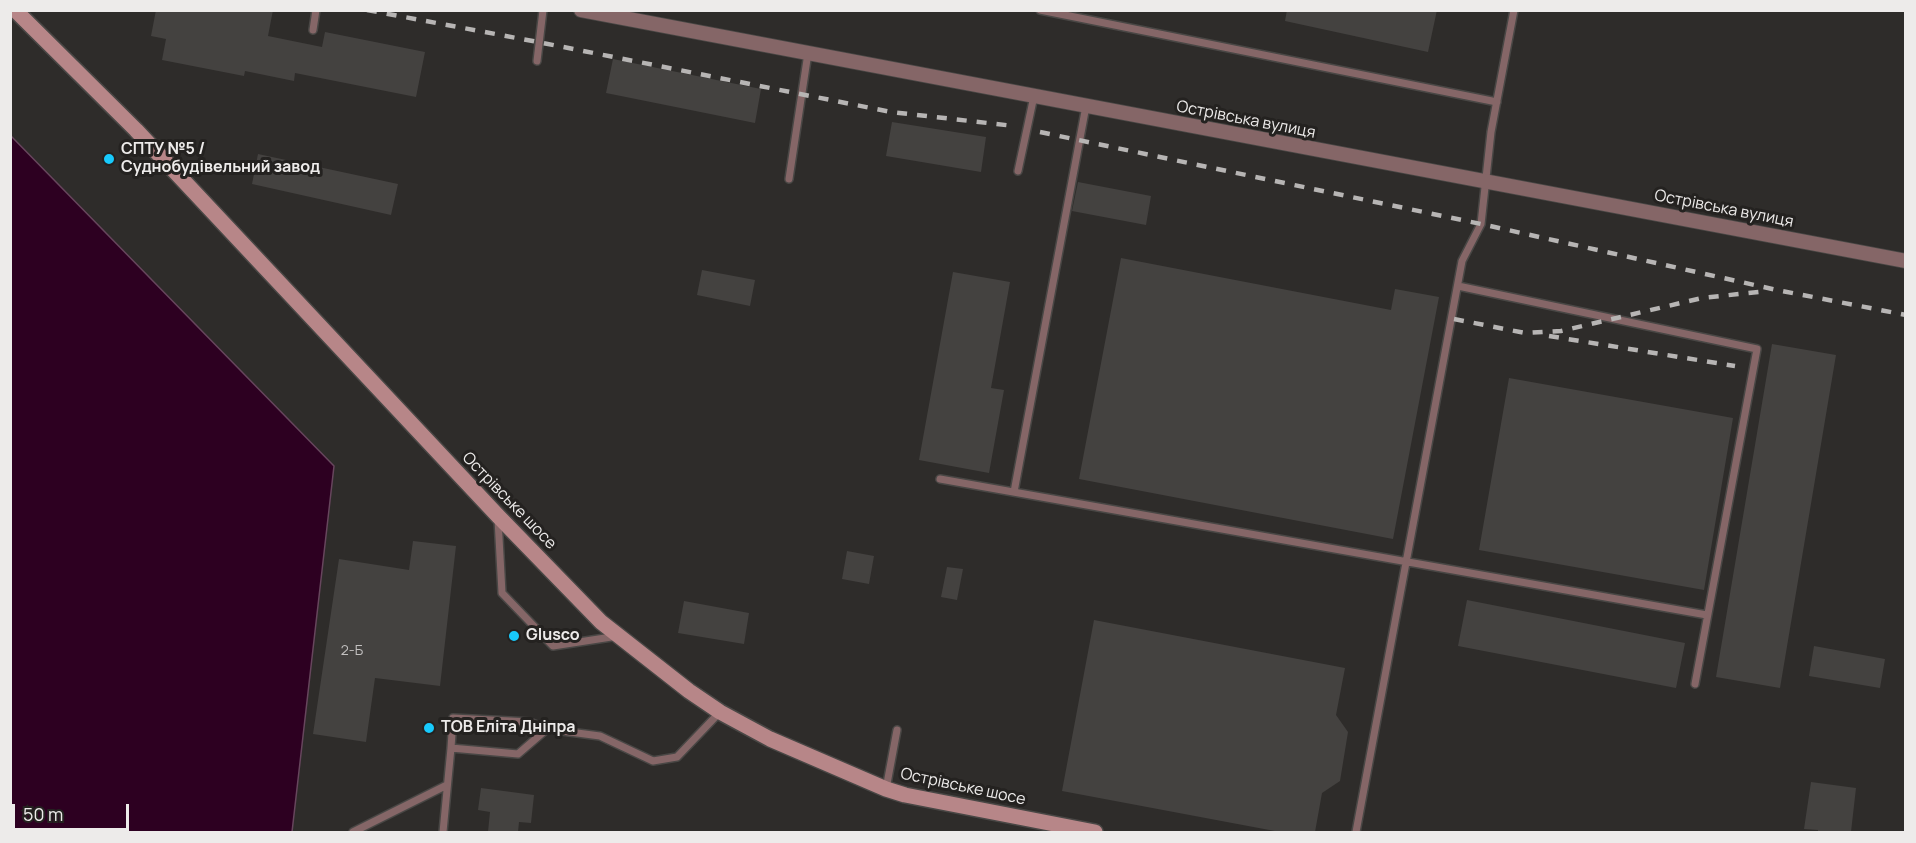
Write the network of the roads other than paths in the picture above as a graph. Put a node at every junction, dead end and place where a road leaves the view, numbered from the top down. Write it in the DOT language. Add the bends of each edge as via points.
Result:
graph roads {
  1 [pos="15,10"];
  2 [pos="316,10"];
  3 [pos="543,10"];
  4 [pos="581,10"];
  5 [pos="1040,10"];
  6 [pos="1514,10"];
  7 [pos="313,30"];
  8 [pos="808,53"];
  9 [pos="537,61"];
  10 [pos="1034,96"];
  11 [pos="1497,102"];
  12 [pos="1086,106"];
  13 [pos="1018,171"];
  14 [pos="789,179"];
  15 [pos="1485,181"];
  16 [pos="1905,261"];
  17 [pos="1458,286"];
  18 [pos="940,479"];
  19 [pos="1014,492"];
  20 [pos="498,516"];
  21 [pos="1406,561"];
  22 [pos="1707,615"];
  23 [pos="618,636"];
  24 [pos="1695,684"];
  25 [pos="720,712"];
  26 [pos="546,729"];
  27 [pos="897,730"];
  28 [pos="451,748"];
  29 [pos="447,785"];
  30 [pos="886,789"];
  31 [pos="353,832"];
  32 [pos="443,832"];
  33 [pos="1095,832"];
  34 [pos="1356,832"];
  1 -- 20 [label="street, Острівське шосе" via="136,130"];
  2 -- 7 [label="lane"];
  3 -- 9 [label="lane"];
  4 -- 8 [label="street, Острівська вулиця"];
  5 -- 11 [label="lane"];
  6 -- 11 [label="lane"];
  8 -- 10 [label="street, Острівська вулиця"];
  8 -- 14 [label="lane"];
  10 -- 12 [label="street, Острівська вулиця"];
  10 -- 13 [label="lane"];
  11 -- 15 [label="lane"];
  12 -- 15 [label="street, Острівська вулиця"];
  12 -- 19 [label="lane"];
  15 -- 16 [label="street, Острівська вулиця"];
  15 -- 17 [label="lane" via="1481,224 1462,261"];
  17 -- 21 [label="lane"];
  17 -- 22 [label="lane" via="1757,349"];
  18 -- 19 [label="lane"];
  19 -- 21 [label="lane"];
  20 -- 23 [label="street, Острівське шосе"];
  20 -- 23 [label="lane" via="502,593 554,646"];
  21 -- 22 [label="lane"];
  21 -- 34 [label="lane"];
  22 -- 24 [label="lane"];
  23 -- 25 [label="street, Острівське шосе"];
  25 -- 26 [label="lane" via="677,757 653,761 600,736"];
  25 -- 30 [label="street, Острівське шосе" via="770,739"];
  26 -- 28 [label="lane" via="518,754"];
  26 -- 28 [label="lane" via="530,722 453,718"];
  27 -- 30 [label="lane"];
  28 -- 29 [label="lane"];
  29 -- 31 [label="lane"];
  29 -- 32 [label="lane"];
  30 -- 33 [label="street, Острівське шосе"];
}
